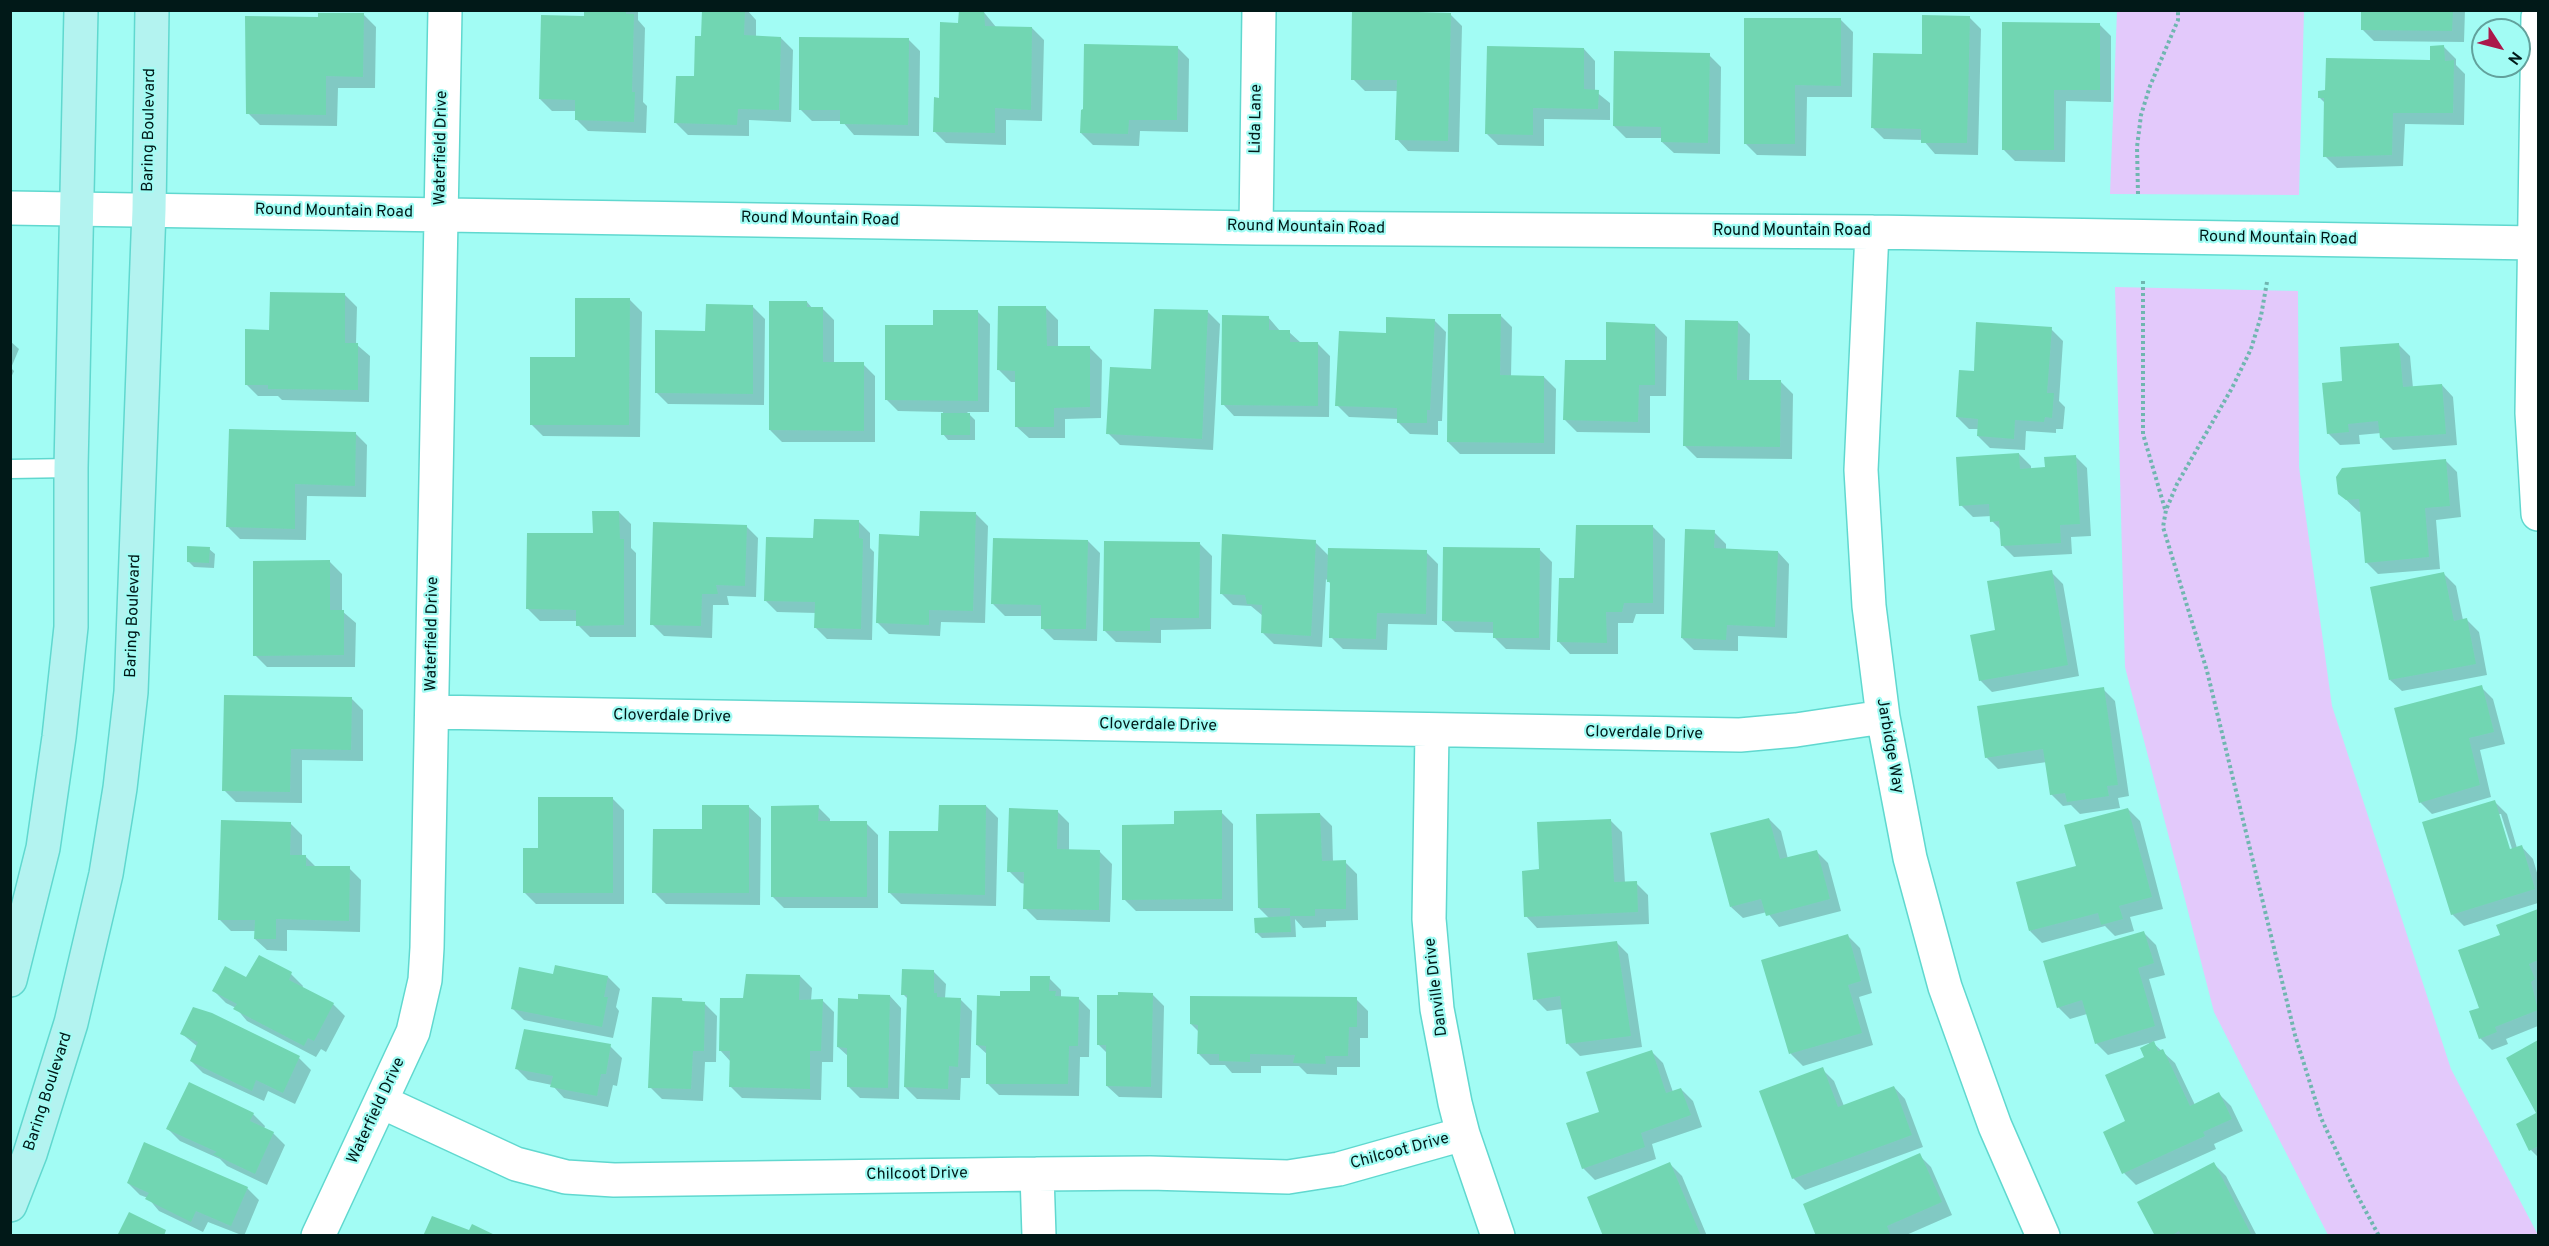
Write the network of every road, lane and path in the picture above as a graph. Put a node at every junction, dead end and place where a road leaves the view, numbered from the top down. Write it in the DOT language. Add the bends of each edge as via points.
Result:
graph roads {
  1 [pos="81,10"];
  2 [pos="152,10"];
  3 [pos="445,10"];
  4 [pos="1258,10"];
  5 [pos="2178,10"];
  6 [pos="2538,17"];
  7 [pos="2138,194"];
  8 [pos="10,208"];
  9 [pos="77,209"];
  10 [pos="149,210"];
  11 [pos="441,213"];
  12 [pos="1256,228"];
  13 [pos="1872,232"];
  14 [pos="2535,243"];
  15 [pos="2143,280"];
  16 [pos="2267,282"];
  17 [pos="71,468"];
  18 [pos="10,469"];
  19 [pos="2166,510"];
  20 [pos="2538,514"];
  21 [pos="432,712"];
  22 [pos="1883,717"];
  23 [pos="1432,731"];
  24 [pos="10,980"];
  25 [pos="382,1102"];
  26 [pos="1463,1134"];
  27 [pos="1037,1174"];
  28 [pos="10,1205"];
  29 [pos="318,1236"];
  30 [pos="1039,1236"];
  31 [pos="1498,1236"];
  32 [pos="2043,1236"];
  33 [pos="2379,1236"];
  1 -- 9 [label="main road"];
  2 -- 10 [label="main road, Baring Boulevard"];
  3 -- 11 [label="street, Waterfield Drive"];
  4 -- 12 [label="street, Lida Lane"];
  5 -- 7 [label="path" via="2178,20 2141,115"];
  6 -- 14 [label="street"];
  8 -- 9 [label="street, Round Mountain Road"];
  9 -- 10 [label="street, Round Mountain Road"];
  9 -- 17 [label="main road"];
  10 -- 11 [label="street, Round Mountain Road"];
  10 -- 28 [label="main road, Baring Boulevard" via="131,692 120,788 106,874 71,1023"];
  11 -- 12 [label="street, Round Mountain Road"];
  11 -- 21 [label="street, Waterfield Drive"];
  12 -- 13 [label="street, Round Mountain Road"];
  13 -- 14 [label="street, Round Mountain Road"];
  13 -- 22 [label="street, Jarbidge Way" via="1861,470 1869,606"];
  14 -- 20 [label="street" via="2532,413"];
  15 -- 19 [label="path" via="2144,434"];
  16 -- 19 [label="path" via="2251,349 2176,484"];
  17 -- 18 [label="lane"];
  17 -- 24 [label="main road" via="71,627 59,737 43,848"];
  19 -- 33 [label="path" via="2163,527 2213,693 2295,1035 2322,1118"];
  21 -- 23 [label="street, Cloverdale Drive"];
  21 -- 25 [label="street, Waterfield Drive" via="425,980 413,1032"];
  22 -- 23 [label="street, Cloverdale Drive" via="1740,735"];
  22 -- 32 [label="street, Jarbidge Way" via="1910,858 1945,987 1995,1126"];
  23 -- 26 [label="street, Danville Drive" via="1430,919 1437,1009"];
  25 -- 27 [label="street, Chilcoot Drive" via="516,1164 566,1177 614,1180"];
  25 -- 29 [label="street, Waterfield Drive"];
  26 -- 27 [label="street, Chilcoot Drive" via="1339,1169 1288,1177"];
  26 -- 31 [label="street, Danville Drive"];
  27 -- 30 [label="street"];
}
